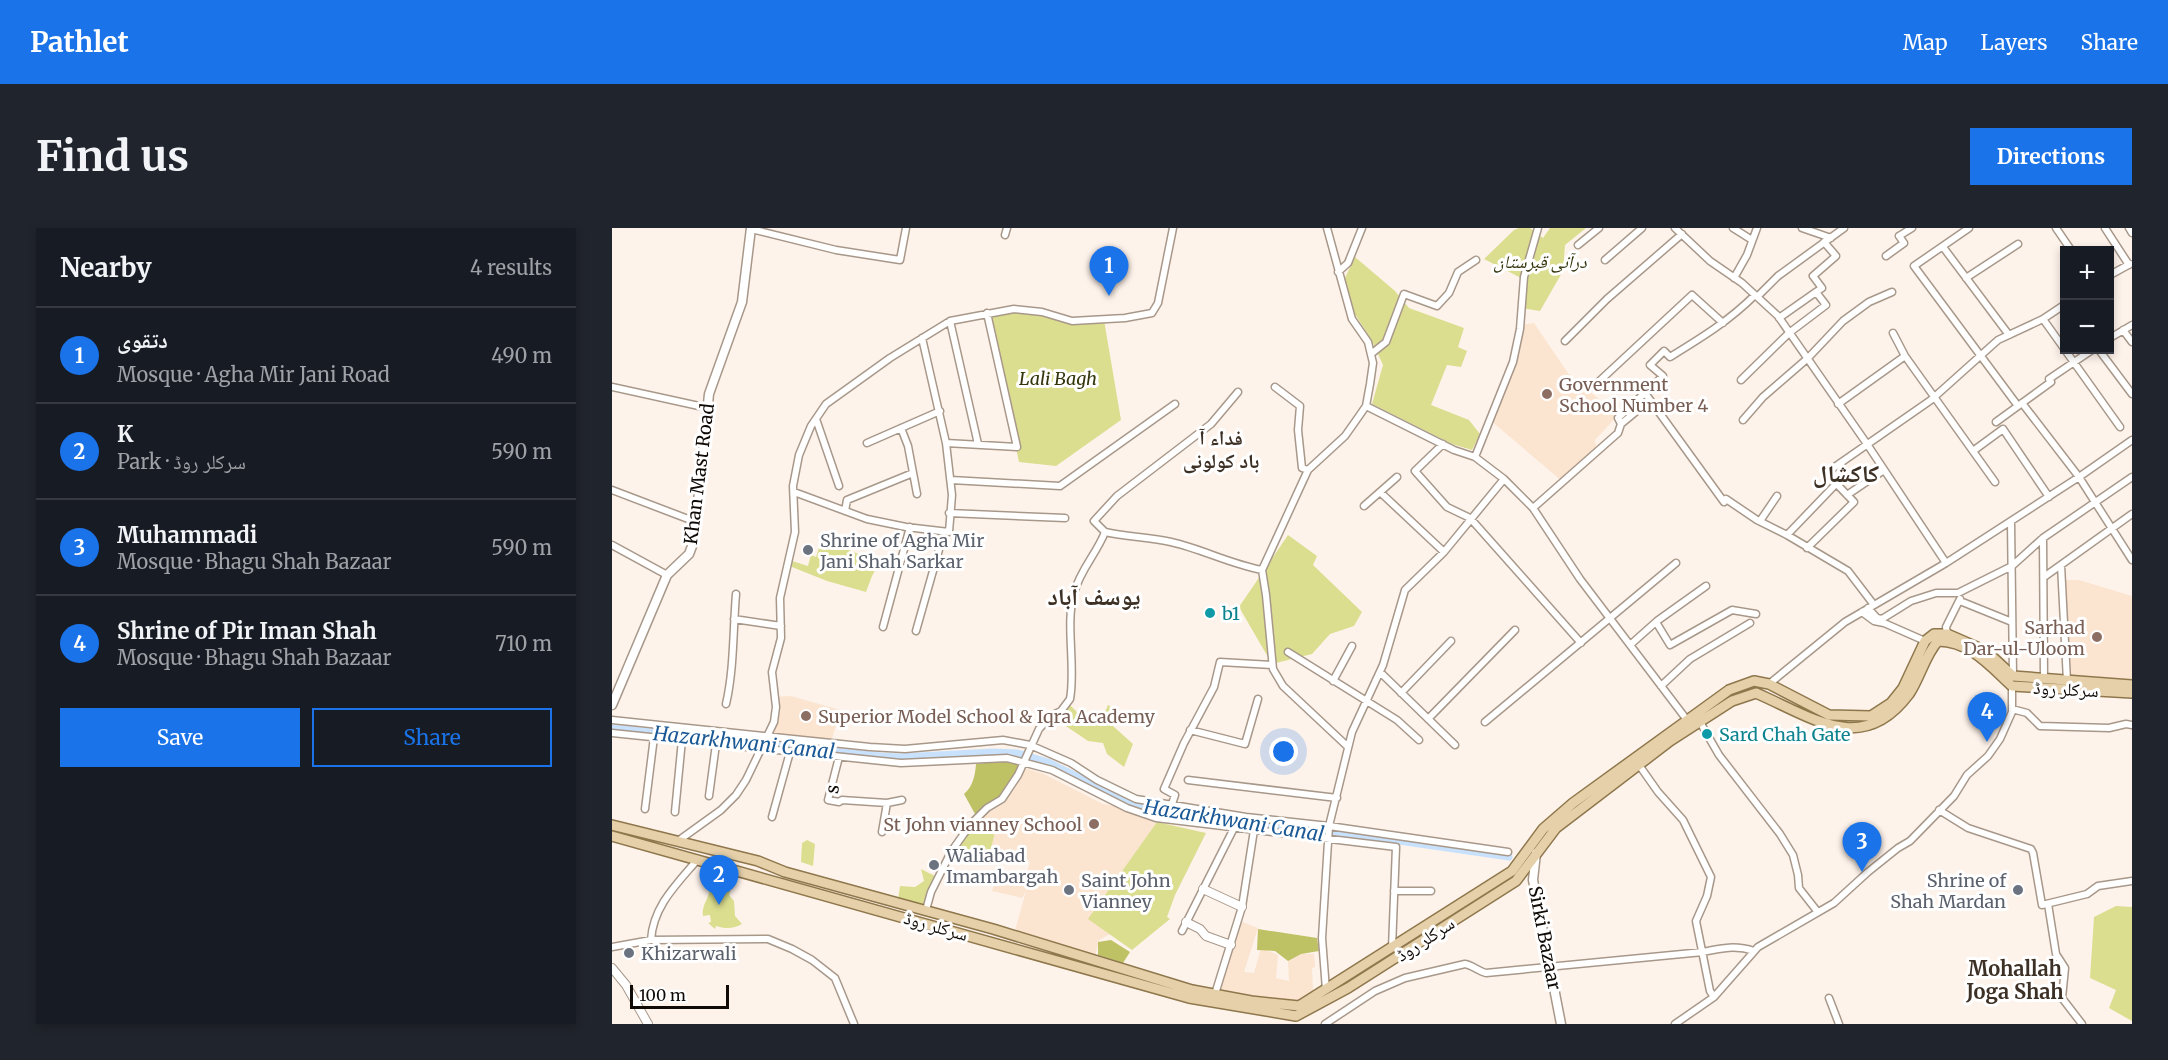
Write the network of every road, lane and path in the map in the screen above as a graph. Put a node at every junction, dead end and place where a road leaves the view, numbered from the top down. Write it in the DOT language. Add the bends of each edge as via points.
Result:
graph roads {
  1 [pos="751,228"];
  2 [pos="906,228"];
  3 [pos="1008,228"];
  4 [pos="1173,228"];
  5 [pos="1327,228"];
  6 [pos="1362,228"];
  7 [pos="1538,228"];
  8 [pos="1599,228"];
  9 [pos="1642,228"];
  10 [pos="1675,228"];
  11 [pos="1733,228"];
  12 [pos="1756,228"];
  13 [pos="1802,228"];
  14 [pos="1844,228"];
  15 [pos="1912,228"];
  16 [pos="1969,228"];
  17 [pos="2056,228"];
  18 [pos="2105,228"];
  19 [pos="2129,228"];
  20 [pos="2132,233"];
  21 [pos="1682,234"];
  22 [pos="1005,236"];
  23 [pos="1831,238"];
  24 [pos="1752,240"];
  25 [pos="1824,242"];
  26 [pos="2018,244"];
  27 [pos="1578,245"];
  28 [pos="2068,246"];
  29 [pos="1943,247"];
  30 [pos="1886,256"];
  31 [pos="1476,260"];
  32 [pos="1605,260"];
  33 [pos="2130,264"];
  34 [pos="1338,272"];
  35 [pos="2114,272"];
  36 [pos="1734,278"];
  37 [pos="1966,278"];
  38 [pos="1816,292"];
  39 [pos="1892,292"];
  40 [pos="1756,296"];
  41 [pos="2060,308"];
  42 [pos="987,313"];
  43 [pos="1779,318"];
  44 [pos="2043,319"];
  45 [pos="951,321"];
  46 [pos="1723,323"];
  47 [pos="2132,325"];
  48 [pos="2123,330"];
  49 [pos="1789,333"];
  50 [pos="1893,333"];
  51 [pos="2009,335"];
  52 [pos="2114,335"];
  53 [pos="922,338"];
  54 [pos="1565,341"];
  55 [pos="2132,342"];
  56 [pos="1371,354"];
  57 [pos="2086,354"];
  58 [pos="2102,354"];
  59 [pos="1905,356"];
  60 [pos="1981,356"];
  61 [pos="1808,358"];
  62 [pos="2073,362"];
  63 [pos="1740,380"];
  64 [pos="612,387"];
  65 [pos="1275,387"];
  66 [pos="1593,387"];
  67 [pos="1238,392"];
  68 [pos="1645,393"];
  69 [pos="2132,394"];
  70 [pos="1935,396"];
  71 [pos="1650,400"];
  72 [pos="1175,404"];
  73 [pos="1838,404"];
  74 [pos="2020,405"];
  75 [pos="1366,406"];
  76 [pos="708,408"];
  77 [pos="940,411"];
  78 [pos="816,419"];
  79 [pos="1743,420"];
  80 [pos="1996,422"];
  81 [pos="1621,424"];
  82 [pos="2120,427"];
  83 [pos="901,428"];
  84 [pos="2132,440"];
  85 [pos="867,442"];
  86 [pos="946,443"];
  87 [pos="978,444"];
  88 [pos="1443,444"];
  89 [pos="1867,444"];
  90 [pos="1973,451"];
  91 [pos="1475,457"];
  92 [pos="1308,470"];
  93 [pos="1884,470"];
  94 [pos="913,473"];
  95 [pos="1397,477"];
  96 [pos="2079,477"];
  97 [pos="2132,477"];
  98 [pos="1504,479"];
  99 [pos="951,480"];
  100 [pos="1995,482"];
  101 [pos="1836,484"];
  102 [pos="839,486"];
  103 [pos="612,490"];
  104 [pos="794,492"];
  105 [pos="1380,492"];
  106 [pos="917,494"];
  107 [pos="1847,495"];
  108 [pos="1777,496"];
  109 [pos="2049,497"];
  110 [pos="2095,501"];
  111 [pos="1364,506"];
  112 [pos="1533,508"];
  113 [pos="845,511"];
  114 [pos="949,513"];
  115 [pos="2132,514"];
  116 [pos="1065,518"];
  117 [pos="1470,518"];
  118 [pos="1760,521"];
  119 [pos="696,522"];
  120 [pos="2011,522"];
  121 [pos="910,527"];
  122 [pos="2112,527"];
  123 [pos="944,532"];
  124 [pos="1105,532"];
  125 [pos="1787,535"];
  126 [pos="2043,538"];
  127 [pos="612,545"];
  128 [pos="1807,548"];
  129 [pos="1444,552"];
  130 [pos="2132,558"];
  131 [pos="1946,563"];
  132 [pos="1676,564"];
  133 [pos="2061,565"];
  134 [pos="2012,566"];
  135 [pos="1262,570"];
  136 [pos="667,575"];
  137 [pos="2044,577"];
  138 [pos="1706,586"];
  139 [pos="1958,593"];
  140 [pos="736,594"];
  141 [pos="1960,601"];
  142 [pos="1868,608"];
  143 [pos="1756,614"];
  144 [pos="734,619"];
  145 [pos="1610,619"];
  146 [pos="1656,622"];
  147 [pos="2012,622"];
  148 [pos="1749,623"];
  149 [pos="781,626"];
  150 [pos="883,627"];
  151 [pos="1515,630"];
  152 [pos="916,632"];
  153 [pos="1947,638"];
  154 [pos="1451,641"];
  155 [pos="1925,641"];
  156 [pos="1581,643"];
  157 [pos="1630,645"];
  158 [pos="1352,646"];
  159 [pos="1288,652"];
  160 [pos="1272,665"];
  161 [pos="1380,672"];
  162 [pos="2044,679"];
  163 [pos="1333,681"];
  164 [pos="2013,681"];
  165 [pos="2067,681"];
  166 [pos="1769,684"];
  167 [pos="2132,685"];
  168 [pos="1661,686"];
  169 [pos="1401,693"];
  170 [pos="2132,693"];
  171 [pos="1258,699"];
  172 [pos="1367,703"];
  173 [pos="726,704"];
  174 [pos="612,705"];
  175 [pos="2012,709"];
  176 [pos="1829,715"];
  177 [pos="1428,718"];
  178 [pos="612,720"];
  179 [pos="1687,720"];
  180 [pos="1485,722"];
  181 [pos="1700,722"];
  182 [pos="2132,725"];
  183 [pos="1828,726"];
  184 [pos="1190,730"];
  185 [pos="612,733"];
  186 [pos="654,737"];
  187 [pos="768,737"];
  188 [pos="682,740"];
  189 [pos="1419,740"];
  190 [pos="716,744"];
  191 [pos="1030,745"];
  192 [pos="1455,745"];
  193 [pos="1347,746"];
  194 [pos="762,749"];
  195 [pos="790,752"];
  196 [pos="839,757"];
  197 [pos="1024,761"];
  198 [pos="1639,765"];
  199 [pos="1188,780"];
  200 [pos="709,796"];
  201 [pos="1337,798"];
  202 [pos="902,800"];
  203 [pos="887,803"];
  204 [pos="1573,803"];
  205 [pos="1172,804"];
  206 [pos="645,809"];
  207 [pos="1939,810"];
  208 [pos="1579,811"];
  209 [pos="675,812"];
  210 [pos="772,817"];
  211 [pos="612,825"];
  212 [pos="1329,826"];
  213 [pos="1234,828"];
  214 [pos="1254,830"];
  215 [pos="882,832"];
  216 [pos="612,836"];
  217 [pos="1329,838"];
  218 [pos="678,841"];
  219 [pos="665,850"];
  220 [pos="1532,851"];
  221 [pos="1508,852"];
  222 [pos="698,860"];
  223 [pos="1516,874"];
  224 [pos="2132,881"];
  225 [pos="1203,889"];
  226 [pos="1394,891"];
  227 [pos="1431,891"];
  228 [pos="2045,904"];
  229 [pos="1242,907"];
  230 [pos="926,910"];
  231 [pos="1817,911"];
  232 [pos="923,922"];
  233 [pos="1186,922"];
  234 [pos="1182,932"];
  235 [pos="651,940"];
  236 [pos="1231,945"];
  237 [pos="612,946"];
  238 [pos="1392,948"];
  239 [pos="1754,951"];
  240 [pos="1703,952"];
  241 [pos="1550,967"];
  242 [pos="612,968"];
  243 [pos="1326,990"];
  244 [pos="1215,994"];
  245 [pos="1714,997"];
  246 [pos="1829,998"];
  247 [pos="1299,1006"];
  248 [pos="1295,1020"];
  249 [pos="648,1024"];
  250 [pos="854,1024"];
  251 [pos="1325,1024"];
  252 [pos="1561,1024"];
  253 [pos="1675,1024"];
  254 [pos="1839,1024"];
  255 [pos="2082,1024"];
  1 -- 2 [label="street" via="836,250 900,260"];
  1 -- 76 [label="main road, Khan Mast Road" via="742,302 709,394"];
  3 -- 22 [label="street"];
  4 -- 42 [label="street" via="1158,303 1152,313 1072,321 1014,309"];
  5 -- 34 [label="street"];
  6 -- 34 [label="street" via="1348,263"];
  7 -- 91 [label="street" via="1524,277 1513,362"];
  8 -- 27 [label="street"];
  9 -- 32 [label="street"];
  10 -- 21 [label="street"];
  11 -- 24 [label="street"];
  12 -- 24 [label="street"];
  13 -- 23 [label="street"];
  14 -- 23 [label="street"];
  15 -- 30 [label="street" via="1899,237 1904,243"];
  16 -- 29 [label="street"];
  17 -- 28 [label="street"];
  18 -- 33 [label="street"];
  19 -- 20 [label="street"];
  21 -- 36 [label="street"];
  21 -- 54 [label="street"];
  23 -- 25 [label="street"];
  24 -- 36 [label="street"];
  25 -- 38 [label="street" via="1836,256 1813,276 1822,288"];
  25 -- 40 [label="street"];
  26 -- 37 [label="street"];
  29 -- 37 [label="street"];
  29 -- 60 [label="street" via="1914,266"];
  31 -- 56 [label="street" via="1458,272 1449,293 1437,306 1404,294 1386,342"];
  33 -- 35 [label="street"];
  34 -- 56 [label="street" via="1352,319 1368,342"];
  36 -- 40 [label="street"];
  37 -- 51 [label="street"];
  38 -- 43 [label="street"];
  38 -- 49 [label="street" via="1826,305"];
  39 -- 61 [label="street" via="1869,302 1843,321"];
  40 -- 43 [label="street"];
  40 -- 46 [label="street"];
  41 -- 44 [label="street"];
  42 -- 45 [label="street"];
  42 -- 87 [label="street" via="1017,447"];
  43 -- 49 [label="street"];
  44 -- 51 [label="street"];
  44 -- 62 [label="street"];
  45 -- 53 [label="street"];
  45 -- 87 [label="street"];
  46 -- 66 [label="street" via="1692,295"];
  46 -- 68 [label="street" via="1670,357 1664,351 1650,364 1663,376"];
  47 -- 48 [label="street"];
  48 -- 52 [label="street"];
  48 -- 55 [label="street"];
  49 -- 61 [label="street"];
  49 -- 63 [label="street"];
  50 -- 59 [label="street"];
  51 -- 60 [label="street"];
  53 -- 77 [label="street"];
  53 -- 78 [label="street" via="826,404"];
  56 -- 75 [label="street"];
  57 -- 62 [label="street"];
  58 -- 69 [label="street"];
  59 -- 70 [label="street"];
  59 -- 73 [label="street"];
  60 -- 70 [label="street"];
  60 -- 74 [label="street"];
  61 -- 73 [label="street"];
  61 -- 79 [label="street"];
  62 -- 74 [label="street"];
  62 -- 82 [label="street"];
  64 -- 76 [label="street"];
  65 -- 92 [label="street" via="1300,406 1302,468"];
  67 -- 124 [label="street" via="1211,424 1117,496 1094,521"];
  68 -- 71 [label="street"];
  68 -- 81 [label="street" via="1618,418"];
  70 -- 89 [label="street"];
  70 -- 90 [label="street"];
  71 -- 81 [label="street"];
  71 -- 118 [label="street" via="1724,502 1726,499"];
  72 -- 99 [label="street" via="1060,486"];
  73 -- 89 [label="street"];
  74 -- 80 [label="street"];
  74 -- 96 [label="street"];
  75 -- 88 [label="street"];
  75 -- 92 [label="street" via="1345,436"];
  76 -- 119 [label="main road, Khan Mast Road"];
  77 -- 83 [label="street"];
  77 -- 86 [label="street"];
  78 -- 102 [label="street"];
  78 -- 104 [label="street" via="799,455"];
  81 -- 112 [label="street" via="1618,433"];
  83 -- 85 [label="street"];
  83 -- 94 [label="street"];
  84 -- 96 [label="street"];
  86 -- 87 [label="street"];
  86 -- 99 [label="street"];
  88 -- 91 [label="street"];
  88 -- 117 [label="street" via="1415,471 1447,507"];
  89 -- 93 [label="street"];
  89 -- 101 [label="street" via="1826,473"];
  90 -- 100 [label="street"];
  90 -- 109 [label="street" via="2003,429"];
  91 -- 98 [label="street"];
  92 -- 135 [label="street"];
  93 -- 107 [label="street"];
  93 -- 131 [label="street"];
  94 -- 106 [label="street"];
  94 -- 113 [label="street" via="847,500"];
  95 -- 105 [label="street"];
  96 -- 109 [label="street"];
  96 -- 110 [label="street"];
  97 -- 110 [label="street"];
  98 -- 112 [label="street"];
  98 -- 117 [label="street"];
  99 -- 114 [label="street"];
  101 -- 107 [label="street"];
  101 -- 125 [label="street"];
  103 -- 119 [label="street"];
  104 -- 113 [label="street"];
  104 -- 149 [label="street" via="795,532 780,598"];
  105 -- 111 [label="street"];
  105 -- 129 [label="street"];
  107 -- 128 [label="street" via="1854,502"];
  108 -- 118 [label="street"];
  109 -- 120 [label="street"];
  110 -- 122 [label="street"];
  110 -- 126 [label="street"];
  112 -- 145 [label="street"];
  113 -- 121 [label="street"];
  114 -- 116 [label="street"];
  114 -- 123 [label="street" via="949,532"];
  115 -- 122 [label="street"];
  117 -- 129 [label="street"];
  117 -- 156 [label="street"];
  118 -- 125 [label="street"];
  119 -- 136 [label="main road, Khan Mast Road" via="688,554"];
  120 -- 131 [label="street"];
  120 -- 134 [label="street"];
  121 -- 123 [label="street"];
  121 -- 150 [label="street"];
  122 -- 130 [label="street"];
  122 -- 133 [label="street"];
  123 -- 152 [label="street"];
  124 -- 135 [label="street" via="1170,542"];
  124 -- 191 [label="street" via="1073,594 1070,699 1039,729"];
  125 -- 128 [label="street"];
  126 -- 134 [label="street"];
  126 -- 137 [label="street"];
  127 -- 136 [label="street"];
  128 -- 142 [label="street" via="1848,571"];
  129 -- 161 [label="street" via="1405,590"];
  131 -- 142 [label="street"];
  132 -- 145 [label="street"];
  133 -- 137 [label="street"];
  133 -- 165 [label="street"];
  134 -- 139 [label="street"];
  134 -- 147 [label="street"];
  135 -- 160 [label="street"];
  136 -- 174 [label="main road, Khan Mast Road"];
  137 -- 162 [label="street"];
  138 -- 146 [label="street"];
  139 -- 141 [label="street"];
  139 -- 142 [label="street" via="1936,593 1911,601 1882,619"];
  140 -- 144 [label="street"];
  141 -- 147 [label="street"];
  141 -- 153 [label="street" via="1946,627"];
  142 -- 155 [label="street" via="1874,621"];
  142 -- 166 [label="street"];
  143 -- 146 [label="street" via="1732,610 1670,645"];
  144 -- 149 [label="street"];
  144 -- 173 [label="street"];
  145 -- 156 [label="street"];
  145 -- 157 [label="street"];
  146 -- 157 [label="street"];
  147 -- 164 [label="street"];
  148 -- 168 [label="street" via="1690,659"];
  149 -- 187 [label="street" via="772,672 776,706"];
  151 -- 177 [label="street"];
  153 -- 155 [label="main road" via="1934,634"];
  153 -- 164 [label="main road, سرکلر روڈ" via="1982,657"];
  153 -- 183 [label="main road, سرکلر روڈ" via="1932,647 1910,692 1888,716 1863,728"];
  154 -- 169 [label="street"];
  155 -- 176 [label="main road" via="1903,688 1891,703 1871,716"];
  156 -- 180 [label="street"];
  157 -- 168 [label="street"];
  158 -- 163 [label="street"];
  159 -- 163 [label="street"];
  160 -- 184 [label="street" via="1220,662 1214,687"];
  160 -- 193 [label="street" via="1283,686"];
  161 -- 169 [label="street"];
  161 -- 172 [label="street"];
  162 -- 164 [label="main road"];
  162 -- 165 [label="main road"];
  163 -- 172 [label="street"];
  164 -- 170 [label="main road, سرکلر روڈ"];
  164 -- 175 [label="street"];
  165 -- 167 [label="main road"];
  166 -- 176 [label="main road"];
  166 -- 179 [label="main road" via="1754,681 1729,690"];
  168 -- 179 [label="street"];
  169 -- 177 [label="street"];
  171 -- 184 [label="street" via="1245,744"];
  172 -- 189 [label="street" via="1397,720"];
  172 -- 193 [label="street"];
  175 -- 182 [label="street" via="2027,713 2040,726"];
  175 -- 207 [label="street" via="1988,756"];
  176 -- 183 [label="main road"];
  177 -- 192 [label="street"];
  178 -- 187 [label="street"];
  179 -- 204 [label="main road"];
  181 -- 183 [label="main road, سرکلر روڈ" via="1732,701 1756,693"];
  181 -- 198 [label="main road, سرکلر روڈ"];
  181 -- 231 [label="street" via="1719,755 1780,834 1789,849 1799,888"];
  184 -- 205 [label="street" via="1164,789 1175,795"];
  185 -- 186 [label="street"];
  186 -- 188 [label="street"];
  186 -- 206 [label="street"];
  187 -- 191 [label="street" via="905,749 1003,740"];
  187 -- 194 [label="street"];
  188 -- 190 [label="street"];
  188 -- 209 [label="street"];
  190 -- 194 [label="street"];
  190 -- 200 [label="street"];
  191 -- 197 [label="street"];
  191 -- 205 [label="street" via="1136,799"];
  193 -- 201 [label="street"];
  194 -- 195 [label="street"];
  194 -- 218 [label="street" via="735,795"];
  195 -- 196 [label="street"];
  195 -- 210 [label="street"];
  196 -- 197 [label="street" via="901,763 988,758"];
  196 -- 203 [label="street, s" via="828,800"];
  197 -- 213 [label="street" via="1156,818"];
  197 -- 230 [label="street" via="1002,799 973,822 951,852"];
  198 -- 208 [label="main road, سرکلر روڈ"];
  198 -- 240 [label="street" via="1683,820 1711,877 1696,921"];
  199 -- 201 [label="street"];
  201 -- 212 [label="street"];
  202 -- 203 [label="street, s"];
  203 -- 215 [label="street"];
  204 -- 208 [label="main road"];
  204 -- 220 [label="main road" via="1543,829"];
  205 -- 212 [label="street"];
  207 -- 228 [label="street" via="1968,828 2031,849"];
  207 -- 231 [label="street" via="1910,841 1834,903"];
  208 -- 220 [label="main road, سرکلر روڈ"];
  211 -- 218 [label="main road"];
  212 -- 217 [label="street"];
  212 -- 221 [label="street"];
  213 -- 214 [label="street"];
  213 -- 225 [label="street"];
  214 -- 217 [label="street"];
  214 -- 229 [label="street"];
  216 -- 219 [label="main road, سرکلر روڈ"];
  217 -- 226 [label="street" via="1396,847"];
  217 -- 243 [label="street" via="1322,938"];
  218 -- 219 [label="main road"];
  218 -- 230 [label="main road"];
  219 -- 222 [label="main road, سرکلر روڈ"];
  220 -- 223 [label="main road, سرکلر روڈ"];
  220 -- 241 [label="main road, Sirki Bazaar" via="1533,880"];
  222 -- 232 [label="main road, سرکلر روڈ"];
  222 -- 235 [label="street" via="659,907"];
  223 -- 238 [label="main road"];
  223 -- 248 [label="main road, سرکلر روڈ" via="1516,881"];
  224 -- 228 [label="street" via="2098,886 2087,894"];
  225 -- 229 [label="street"];
  225 -- 233 [label="street"];
  226 -- 227 [label="street"];
  226 -- 238 [label="street"];
  228 -- 255 [label="street" via="2056,954 2065,968 2062,998"];
  229 -- 236 [label="street"];
  230 -- 232 [label="main road"];
  230 -- 244 [label="main road"];
  231 -- 239 [label="street"];
  232 -- 248 [label="main road, سرکلر روڈ" via="1189,998"];
  233 -- 234 [label="street"];
  233 -- 236 [label="street" via="1206,936"];
  235 -- 237 [label="street"];
  235 -- 250 [label="street" via="768,939 812,960 835,978"];
  236 -- 244 [label="street"];
  238 -- 243 [label="main road"];
  239 -- 240 [label="street" via="1740,947"];
  239 -- 245 [label="street"];
  240 -- 241 [label="street"];
  240 -- 245 [label="street"];
  241 -- 251 [label="street" via="1485,973 1464,964 1409,977 1375,991"];
  241 -- 252 [label="main road, Sirki Bazaar"];
  242 -- 249 [label="street"];
  243 -- 247 [label="main road"];
  244 -- 247 [label="main road"];
  245 -- 253 [label="street"];
  246 -- 254 [label="street"];
  247 -- 248 [label="main road"];
}
